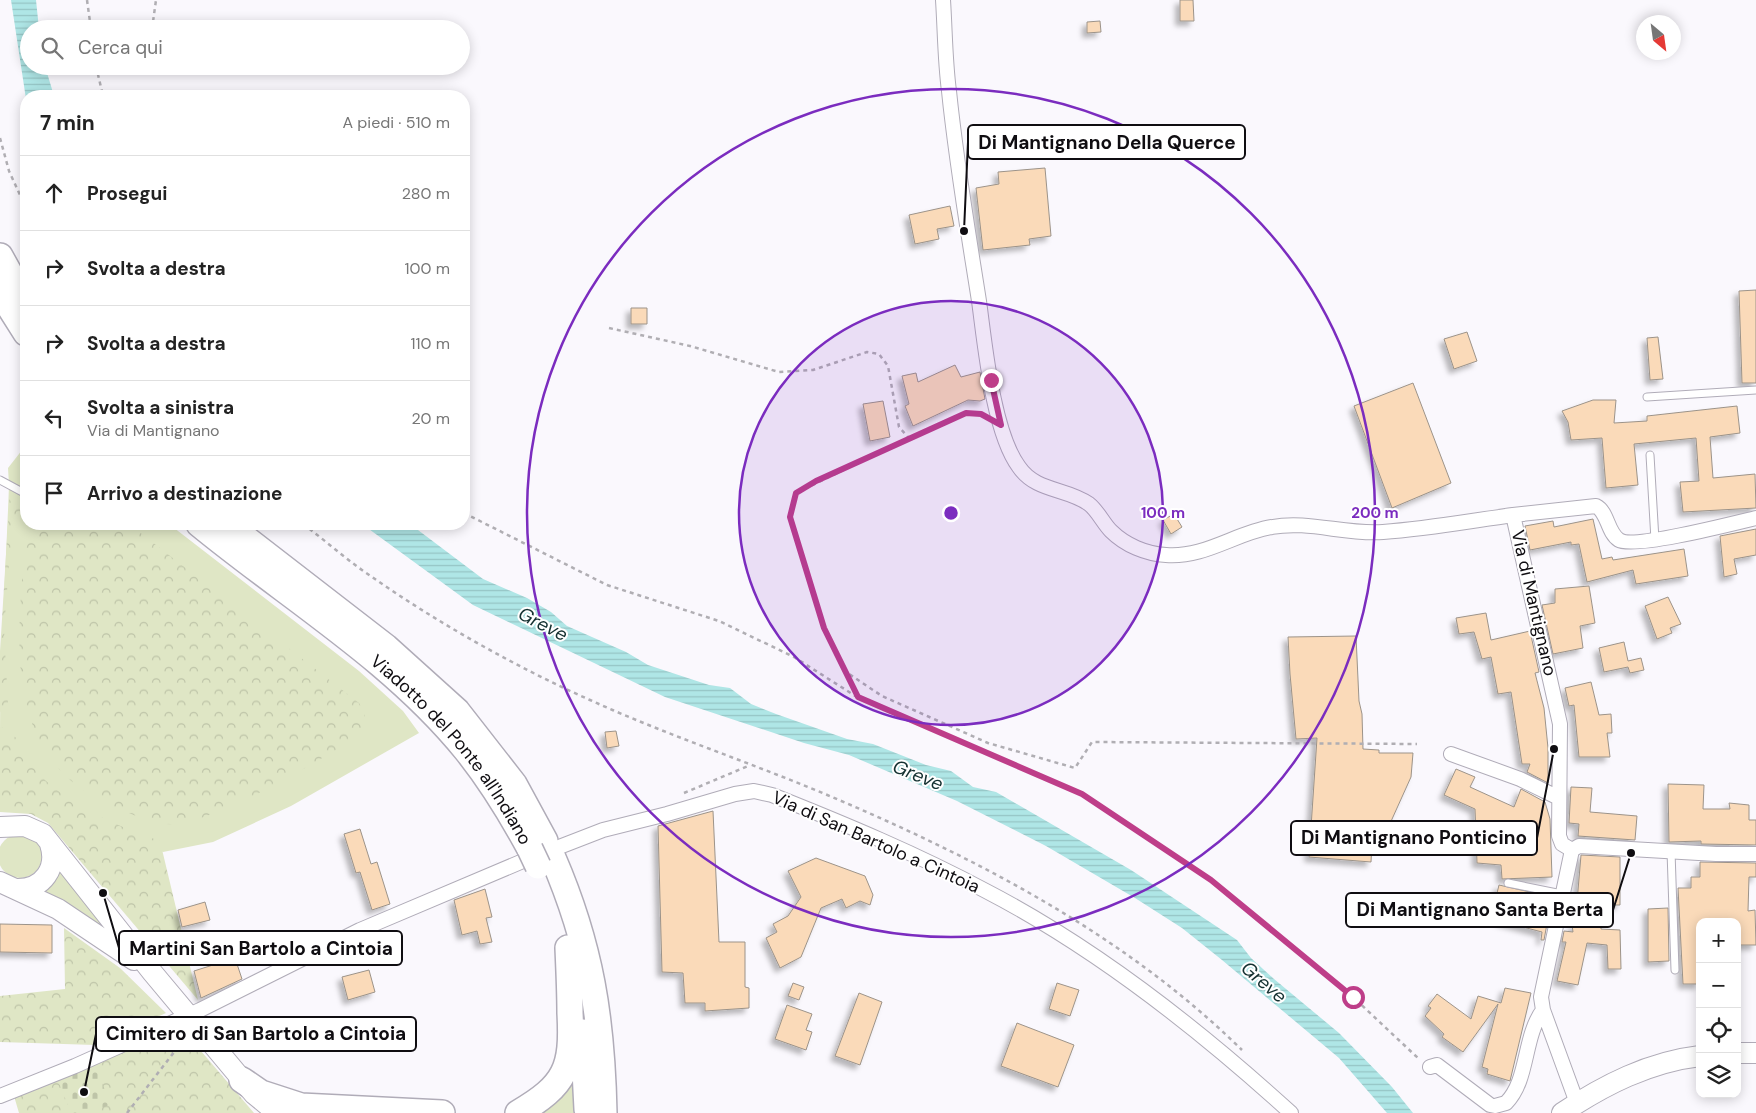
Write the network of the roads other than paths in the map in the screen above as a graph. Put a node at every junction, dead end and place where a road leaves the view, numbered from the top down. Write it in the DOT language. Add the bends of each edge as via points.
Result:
graph roads {
  1 [pos="943,0"];
  2 [pos="0,256"];
  3 [pos="0,292"];
  4 [pos="20,292"];
  5 [pos="20,324"];
  6 [pos="1756,390"];
  7 [pos="1647,397"];
  8 [pos="1650,455"];
  9 [pos="0,480"];
  10 [pos="20,491"];
  11 [pos="1514,515"];
  12 [pos="1756,518"];
  13 [pos="207,530"];
  14 [pos="235,530"];
  15 [pos="1655,540"];
  16 [pos="1451,754"];
  17 [pos="1559,798"];
  18 [pos="4,829"];
  19 [pos="50,844"];
  20 [pos="1572,850"];
  21 [pos="1671,852"];
  22 [pos="1756,854"];
  23 [pos="538,855"];
  24 [pos="1508,883"];
  25 [pos="9,886"];
  26 [pos="1562,894"];
  27 [pos="568,948"];
  28 [pos="1675,970"];
  29 [pos="152,972"];
  30 [pos="1543,1010"];
  31 [pos="189,1014"];
  32 [pos="1756,1053"];
  33 [pos="1741,1054"];
  34 [pos="1696,1057"];
  35 [pos="1428,1066"];
  36 [pos="0,1096"];
  37 [pos="253,1096"];
  38 [pos="1569,1108"];
  39 [pos="277,1113"];
  40 [pos="282,1113"];
  41 [pos="442,1113"];
  42 [pos="511,1113"];
  43 [pos="518,1113"];
  44 [pos="587,1113"];
  45 [pos="604,1113"];
  46 [pos="1291,1113"];
  1 -- 11 [label="street, Via di Mantignano" via="948,90 989,370 1009,451 1030,480 1083,501 1124,542 1164,556 1214,548 1272,526 1383,532"];
  2 -- 4 [label="highway"];
  3 -- 5 [label="highway"];
  6 -- 7 [label="lane"];
  8 -- 15 [label="lane"];
  9 -- 10 [label="lane"];
  11 -- 15 [label="street" via="1596,506 1620,541"];
  11 -- 17 [label="street, Via di Mantignano" via="1557,706 1561,739"];
  12 -- 15 [label="street"];
  13 -- 23 [label="highway, Viadotto del Ponte all'Indiano" via="412,692 478,765"];
  14 -- 23 [label="highway, Viadotto del Ponte all'Indiano" via="386,647 457,711 514,784"];
  16 -- 17 [label="street" via="1520,779"];
  17 -- 20 [label="street, Via di Mantignano" via="1559,836 1562,844"];
  18 -- 19 [label="street" via="32,828"];
  19 -- 25 [label="street" via="53,859 45,879 32,887"];
  19 -- 29 [label="street"];
  20 -- 21 [label="street" via="1580,846"];
  20 -- 26 [label="street"];
  21 -- 22 [label="street"];
  21 -- 28 [label="lane"];
  23 -- 27 [label="highway, Viadotto del Ponte all'Indiano"];
  23 -- 31 [label="street, Via di San Bartolo a Cintoia" via="360,930"];
  23 -- 45 [label="highway, Viadotto del Ponte all'Indiano" via="571,901 592,973 603,1059"];
  23 -- 46 [label="street, Via di San Bartolo a Cintoia" via="604,830 735,794 754,791 772,795 940,867 1036,919 1206,1040"];
  24 -- 26 [label="lane"];
  25 -- 29 [label="street" via="58,909"];
  26 -- 30 [label="street" via="1542,987"];
  27 -- 43 [label="highway" via="572,1042 568,1064 548,1093"];
  27 -- 44 [label="highway, Viadotto del Ponte all'Indiano" via="580,1008"];
  29 -- 31 [label="street"];
  30 -- 35 [label="street" via="1533,1027 1518,1084 1506,1103 1490,1105 1437,1065"];
  30 -- 38 [label="street"];
  31 -- 36 [label="street, Via di San Bartolo a Cintoia"];
  31 -- 37 [label="street"];
  32 -- 33 [label="street"];
  34 -- 38 [label="street" via="1641,1070"];
  37 -- 39 [label="street"];
  37 -- 40 [label="highway"];
  37 -- 41 [label="highway" via="261,1093 301,1106"];
  42 -- 43 [label="highway"];
}
